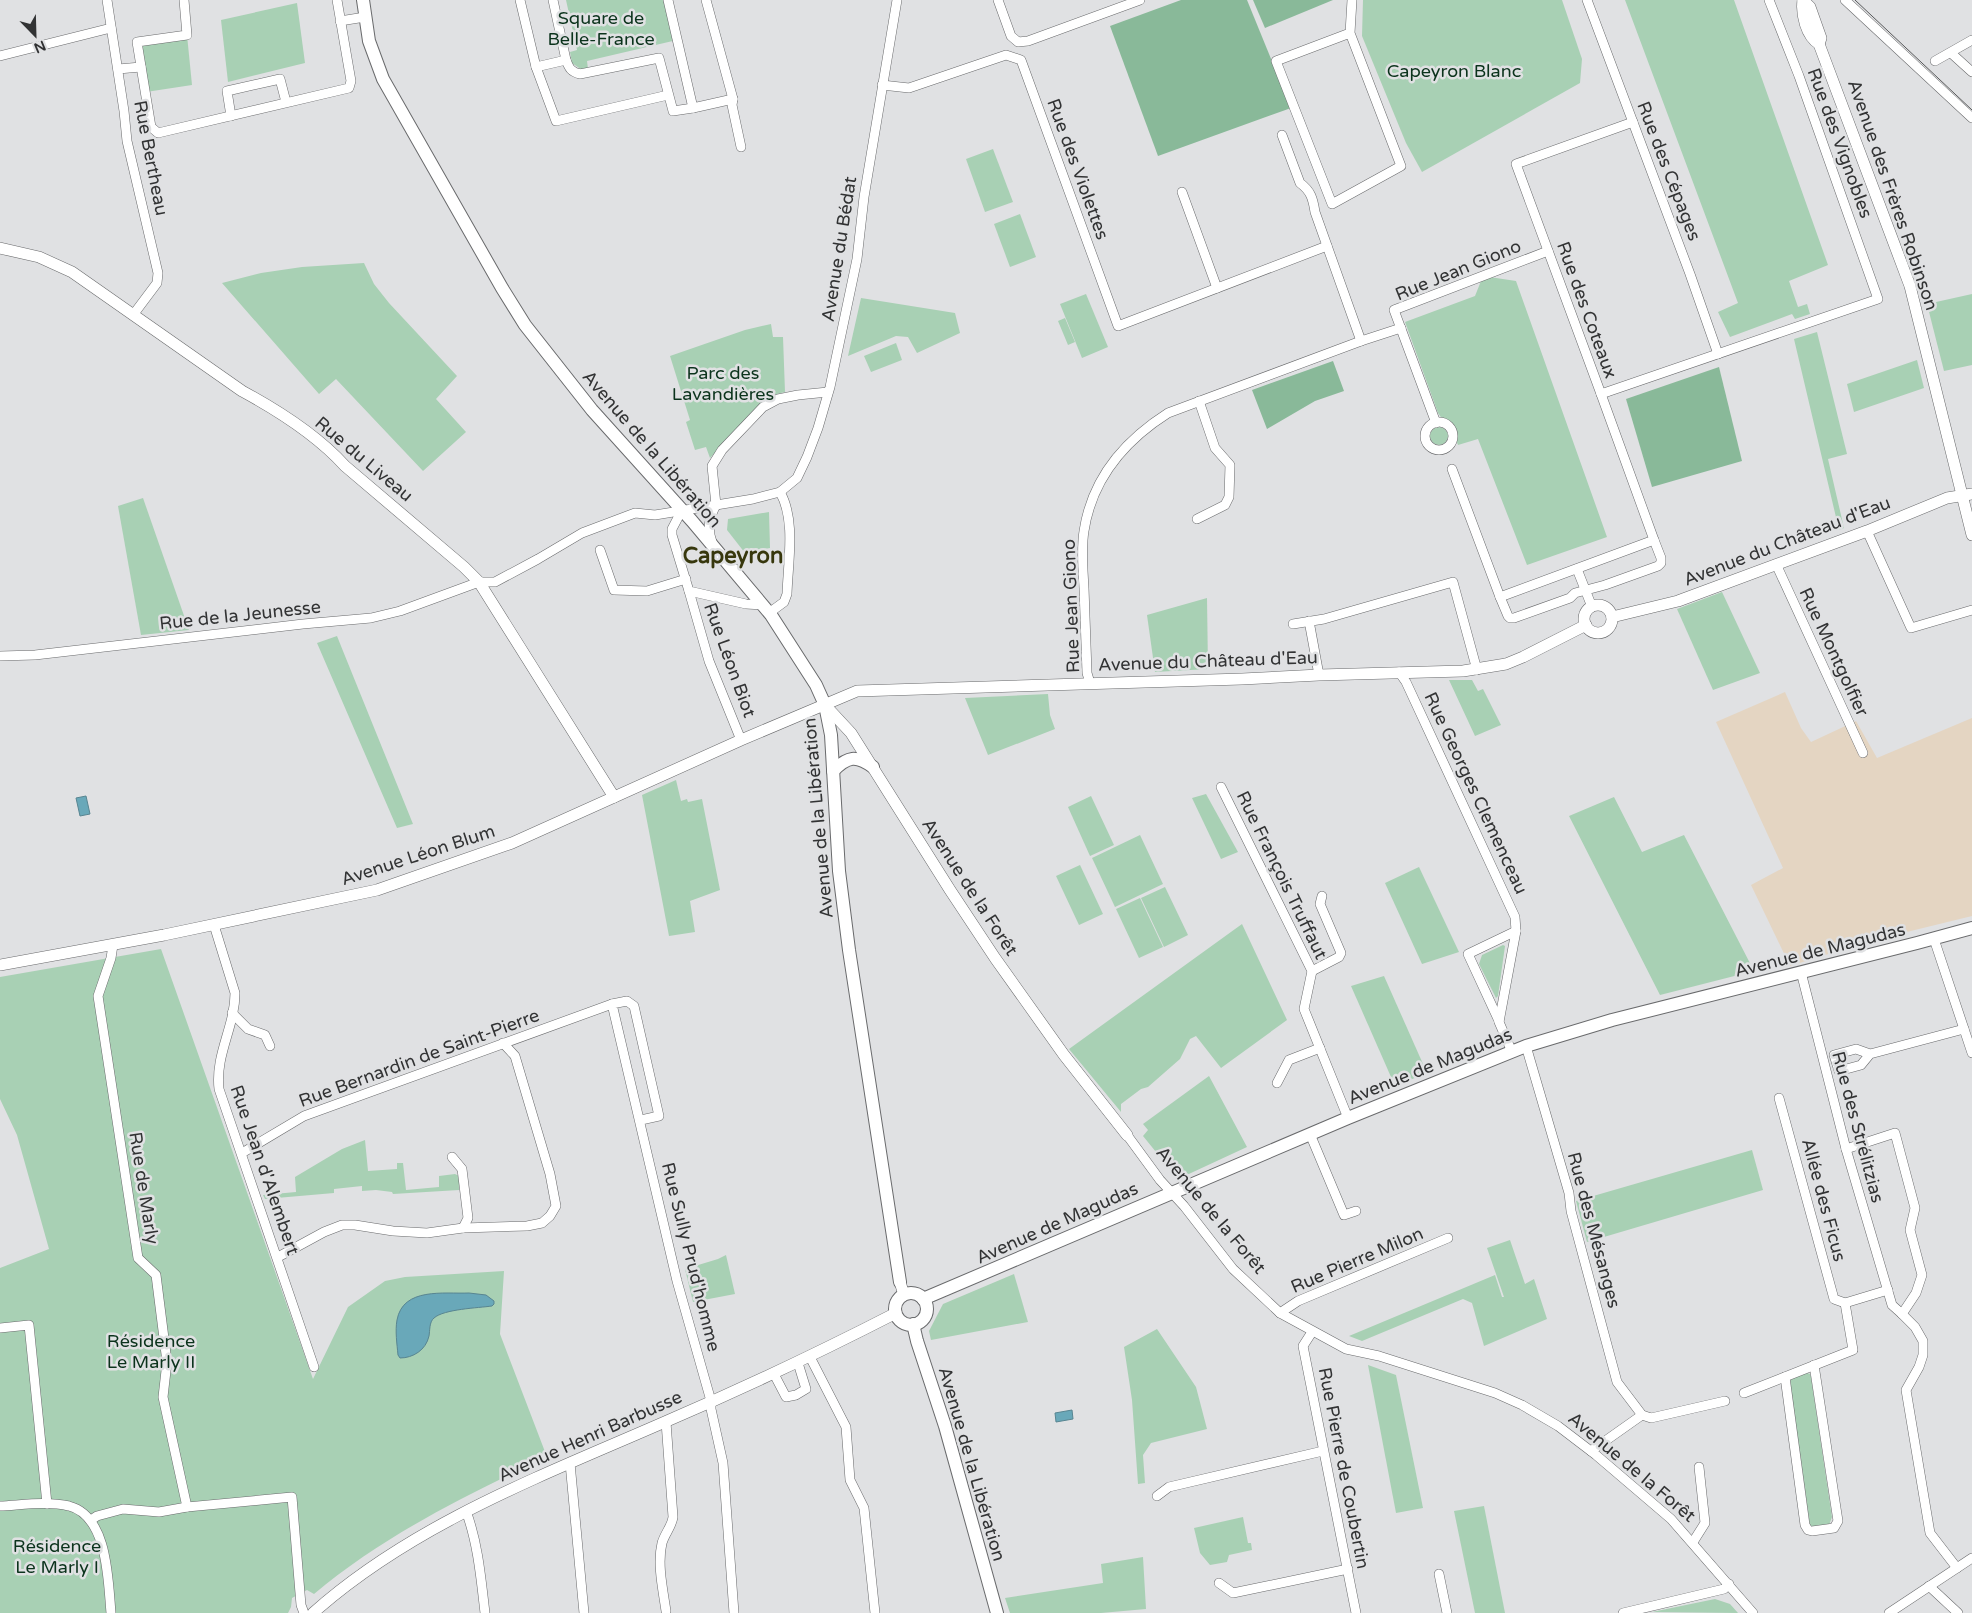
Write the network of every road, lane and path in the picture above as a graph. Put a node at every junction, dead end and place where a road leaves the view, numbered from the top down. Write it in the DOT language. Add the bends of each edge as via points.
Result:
graph roads {
  1 [pos="107,0"];
  2 [pos="184,0"];
  3 [pos="337,0"];
  4 [pos="363,0"];
  5 [pos="520,0"];
  6 [pos="553,0"];
  7 [pos="668,0"];
  8 [pos="706,0"];
  9 [pos="897,0"];
  10 [pos="998,0"];
  11 [pos="1140,0"];
  12 [pos="1352,0"];
  13 [pos="1587,0"];
  14 [pos="1769,0"];
  15 [pos="1845,0"];
  16 [pos="365,17"];
  17 [pos="340,21"];
  18 [pos="111,28"];
  19 [pos="1350,33"];
  20 [pos="1972,40"];
  21 [pos="1819,44"];
  22 [pos="1952,53"];
  23 [pos="0,56"];
  24 [pos="566,60"];
  25 [pos="1934,61"];
  26 [pos="141,67"];
  27 [pos="536,67"];
  28 [pos="118,69"];
  29 [pos="1972,72"];
  30 [pos="882,85"];
  31 [pos="668,95"];
  32 [pos="733,99"];
  33 [pos="286,102"];
  34 [pos="693,108"];
  35 [pos="231,116"];
  36 [pos="1972,118"];
  37 [pos="1633,122"];
  38 [pos="1282,135"];
  39 [pos="740,147"];
  40 [pos="1182,192"];
  41 [pos="1326,246"];
  42 [pos="0,248"];
  43 [pos="1548,251"];
  44 [pos="1217,288"];
  45 [pos="1878,298"];
  46 [pos="133,315"];
  47 [pos="1401,328"];
  48 [pos="1361,341"];
  49 [pos="1718,354"];
  50 [pos="828,392"];
  51 [pos="1601,394"];
  52 [pos="1199,401"];
  53 [pos="1436,423"];
  54 [pos="1452,469"];
  55 [pos="780,492"];
  56 [pos="1967,494"];
  57 [pos="716,505"];
  58 [pos="682,510"];
  59 [pos="1197,519"];
  60 [pos="1867,531"];
  61 [pos="1972,535"];
  62 [pos="1654,540"];
  63 [pos="713,545"];
  64 [pos="600,550"];
  65 [pos="1776,564"];
  66 [pos="1577,569"];
  67 [pos="686,579"];
  68 [pos="479,582"];
  69 [pos="1585,590"];
  70 [pos="689,591"];
  71 [pos="1500,597"];
  72 [pos="1592,607"];
  73 [pos="766,609"];
  74 [pos="1972,610"];
  75 [pos="1612,617"];
  76 [pos="1309,621"];
  77 [pos="1293,624"];
  78 [pos="1586,625"];
  79 [pos="0,656"];
  80 [pos="1477,670"];
  81 [pos="1399,672"];
  82 [pos="1319,675"];
  83 [pos="1090,683"];
  84 [pos="825,705"];
  85 [pos="741,740"];
  86 [pos="1863,753"];
  87 [pos="873,767"];
  88 [pos="833,771"];
  89 [pos="1221,788"];
  90 [pos="614,796"];
  91 [pos="1322,896"];
  92 [pos="214,925"];
  93 [pos="1972,928"];
  94 [pos="1516,931"];
  95 [pos="1934,939"];
  96 [pos="113,945"];
  97 [pos="0,965"];
  98 [pos="1312,970"];
  99 [pos="1801,972"];
  100 [pos="612,1004"];
  101 [pos="232,1013"];
  102 [pos="1499,1022"];
  103 [pos="1964,1029"];
  104 [pos="503,1043"];
  105 [pos="270,1046"];
  106 [pos="1526,1046"];
  107 [pos="1320,1048"];
  108 [pos="1512,1052"];
  109 [pos="1972,1053"];
  110 [pos="1870,1054"];
  111 [pos="1278,1084"];
  112 [pos="1779,1098"];
  113 [pos="1348,1118"];
  114 [pos="640,1120"];
  115 [pos="1310,1134"];
  116 [pos="1127,1135"];
  117 [pos="1846,1149"];
  118 [pos="242,1153"];
  119 [pos="452,1157"];
  120 [pos="1172,1193"];
  121 [pos="1356,1211"];
  122 [pos="463,1228"];
  123 [pos="1448,1238"];
  124 [pos="278,1257"];
  125 [pos="900,1282"];
  126 [pos="1888,1290"];
  127 [pos="904,1295"];
  128 [pos="923,1299"];
  129 [pos="1846,1304"];
  130 [pos="896,1313"];
  131 [pos="1280,1313"];
  132 [pos="1902,1314"];
  133 [pos="913,1324"];
  134 [pos="0,1328"];
  135 [pos="1312,1332"];
  136 [pos="810,1357"];
  137 [pos="798,1363"];
  138 [pos="1814,1365"];
  139 [pos="314,1367"];
  140 [pos="774,1374"];
  141 [pos="1785,1376"];
  142 [pos="1744,1393"];
  143 [pos="711,1401"];
  144 [pos="1725,1402"];
  145 [pos="1642,1415"];
  146 [pos="666,1422"];
  147 [pos="1323,1451"];
  148 [pos="1591,1451"];
  149 [pos="570,1463"];
  150 [pos="1700,1467"];
  151 [pos="1157,1496"];
  152 [pos="47,1504"];
  153 [pos="0,1506"];
  154 [pos="187,1507"];
  155 [pos="466,1511"];
  156 [pos="91,1520"];
  157 [pos="1692,1542"];
  158 [pos="1972,1558"];
  159 [pos="1957,1568"];
  160 [pos="1348,1569"];
  161 [pos="1439,1574"];
  162 [pos="1219,1583"];
  163 [pos="1729,1584"];
  164 [pos="1929,1586"];
  165 [pos="666,1611"];
  166 [pos="111,1613"];
  167 [pos="304,1613"];
  168 [pos="313,1613"];
  169 [pos="485,1613"];
  170 [pos="584,1613"];
  171 [pos="734,1613"];
  172 [pos="874,1613"];
  173 [pos="997,1613"];
  174 [pos="1356,1613"];
  175 [pos="1447,1613"];
  176 [pos="1623,1613"];
  177 [pos="1753,1613"];
  178 [pos="1888,1613"];
  179 [pos="1958,1613"];
  1 -- 18 [label="street, Rue Bertheau"];
  2 -- 26 [label="street" via="187,35 137,42"];
  3 -- 17 [label="street"];
  4 -- 16 [label="main road, Avenue de la Libération"];
  5 -- 27 [label="street"];
  6 -- 24 [label="street"];
  7 -- 34 [label="street"];
  8 -- 32 [label="street"];
  9 -- 30 [label="street, Avenue du Bédat"];
  10 -- 11 [label="street" via="1011,36 1018,42"];
  12 -- 19 [label="street"];
  13 -- 37 [label="street, Rue des Cépages"];
  14 -- 45 [label="street, Rue des Vignobles"];
  15 -- 36 [label="street"];
  16 -- 17 [label="street"];
  16 -- 58 [label="main road, Avenue de la Libération" via="372,52 383,79 515,309 592,410"];
  17 -- 33 [label="street" via="351,81 348,88"];
  18 -- 23 [label="street"];
  18 -- 28 [label="street, Rue Bertheau"];
  19 -- 19 [label="street" via="1401,166 1332,204 1276,61"];
  20 -- 22 [label="street"];
  21 -- 56 [label="street, Avenue des Frères Robinson" via="1910,286"];
  22 -- 25 [label="street"];
  22 -- 29 [label="street"];
  24 -- 27 [label="street"];
  24 -- 31 [label="street" via="569,68 580,74 659,58"];
  26 -- 28 [label="street"];
  26 -- 35 [label="street" via="151,127 158,133"];
  27 -- 31 [label="street" via="556,121"];
  28 -- 46 [label="street, Rue Bertheau" via="127,141 158,273 157,283"];
  30 -- 44 [label="street, Rue des Violettes" via="909,88 1006,55 1021,60 1118,326"];
  30 -- 50 [label="street, Avenue du Bédat" via="856,259"];
  31 -- 34 [label="street" via="673,111"];
  32 -- 34 [label="street"];
  32 -- 39 [label="street"];
  33 -- 35 [label="street"];
  33 -- 35 [label="street" via="280,79 227,91"];
  37 -- 43 [label="street, Rue des Coteaux" via="1516,164"];
  37 -- 49 [label="street, Rue des Cépages"];
  38 -- 41 [label="street" via="1300,183 1313,196"];
  40 -- 44 [label="street"];
  41 -- 44 [label="street"];
  41 -- 48 [label="street"];
  42 -- 46 [label="street, Rue du Liveau" via="57,264"];
  43 -- 47 [label="street, Rue Jean Giono" via="1394,310"];
  43 -- 51 [label="street, Rue des Coteaux"];
  45 -- 49 [label="street, Rue des Coteaux"];
  46 -- 68 [label="street, Rue du Liveau" via="317,440"];
  47 -- 48 [label="street, Rue Jean Giono"];
  47 -- 53 [label="street, Rue Jean Giono"];
  48 -- 52 [label="street, Rue Jean Giono"];
  49 -- 51 [label="street, Rue des Coteaux"];
  50 -- 55 [label="street, Avenue du Bédat" via="818,428 797,478"];
  50 -- 57 [label="street" via="798,395 763,407 722,450 712,466"];
  51 -- 62 [label="street"];
  52 -- 59 [label="street" via="1216,448 1230,465 1226,505"];
  52 -- 83 [label="street, Rue Jean Giono" via="1146,427 1123,448 1104,473 1092,501 1084,531 1083,566"];
  54 -- 71 [label="street"];
  55 -- 57 [label="street, Rue de la Jeunesse"];
  55 -- 73 [label="street" via="786,501 790,519 787,594 784,602"];
  56 -- 60 [label="street, Avenue du Château d'Eau" via="1947,498"];
  56 -- 61 [label="street, Avenue des Frères Robinson"];
  57 -- 58 [label="street, Rue de la Jeunesse"];
  57 -- 63 [label="street" via="708,532"];
  58 -- 63 [label="main road, Avenue de la Libération"];
  58 -- 67 [label="street, Rue Léon Biot" via="672,528 672,535"];
  58 -- 68 [label="street, Rue de la Jeunesse" via="655,515 635,513 582,532 495,582"];
  60 -- 65 [label="street, Avenue du Château d'Eau"];
  60 -- 74 [label="street" via="1911,628"];
  62 -- 66 [label="street"];
  62 -- 69 [label="street" via="1661,558 1658,566"];
  63 -- 73 [label="main road, Avenue de la Libération"];
  64 -- 67 [label="street" via="614,590 647,591"];
  65 -- 75 [label="street, Avenue du Château d'Eau" via="1678,601"];
  65 -- 86 [label="street, Rue Montgolfier"];
  66 -- 69 [label="street"];
  66 -- 71 [label="street"];
  67 -- 70 [label="street, Rue Léon Biot"];
  68 -- 79 [label="street, Rue de la Jeunesse" via="400,611 371,618 35,655"];
  68 -- 90 [label="street, Rue du Liveau"];
  69 -- 71 [label="street" via="1510,618"];
  69 -- 72 [label="street"];
  70 -- 73 [label="street"];
  70 -- 85 [label="street, Rue Léon Biot" via="710,661"];
  72 -- 75 [label="street" via="1604,607"];
  72 -- 78 [label="street" via="1586,613"];
  73 -- 84 [label="main road, Avenue de la Libération" via="816,685"];
  75 -- 78 [label="street, Avenue du Château d'Eau" via="1610,625 1600,632 1592,631"];
  76 -- 77 [label="street"];
  76 -- 80 [label="street" via="1453,582"];
  76 -- 82 [label="street"];
  78 -- 80 [label="street, Avenue du Château d'Eau" via="1523,657"];
  80 -- 81 [label="street, Avenue du Château d'Eau"];
  81 -- 82 [label="street, Avenue du Château d'Eau"];
  81 -- 94 [label="street, Rue Georges Clemenceau" via="1510,904"];
  82 -- 83 [label="street, Avenue du Château d'Eau"];
  83 -- 84 [label="street, Avenue du Château d'Eau" via="857,691"];
  84 -- 85 [label="street, Avenue Léon Blum"];
  84 -- 87 [label="street, Avenue de la Forêt" via="851,733"];
  84 -- 88 [label="main road, Avenue de la Libération"];
  85 -- 90 [label="street, Avenue Léon Blum"];
  87 -- 88 [label="main road" via="855,758 845,760"];
  87 -- 116 [label="street, Avenue de la Forêt" via="995,958 1064,1055"];
  88 -- 125 [label="main road, Avenue de la Libération" via="848,950"];
  89 -- 98 [label="street, Rue François Truffaut"];
  90 -- 92 [label="street, Avenue Léon Blum" via="487,853 376,890"];
  91 -- 98 [label="street" via="1320,904 1341,953"];
  92 -- 96 [label="street, Avenue Léon Blum"];
  92 -- 101 [label="street, Rue Jean d'Alembert" via="233,982 235,1005"];
  93 -- 95 [label="main road, Avenue de Magudas"];
  94 -- 102 [label="street, Rue Georges Clemenceau"];
  94 -- 102 [label="street" via="1468,954"];
  95 -- 99 [label="main road, Avenue de Magudas"];
  95 -- 103 [label="street"];
  96 -- 97 [label="street, Avenue Léon Blum"];
  96 -- 154 [label="street, Rue de Marly" via="98,996 138,1258 156,1275 167,1362 163,1397"];
  98 -- 107 [label="street, Rue François Truffaut" via="1304,1009"];
  99 -- 106 [label="main road, Avenue de Magudas" via="1612,1020"];
  99 -- 117 [label="street, Rue des Strélitzias"];
  100 -- 104 [label="street, Rue Bernardin de Saint-Pierre"];
  100 -- 114 [label="street, Rue Sully Prud'homme"];
  100 -- 114 [label="street" via="627,1001 634,1006 658,1116"];
  101 -- 105 [label="street" via="248,1029 266,1035"];
  101 -- 118 [label="street, Rue Jean d'Alembert" via="217,1076"];
  102 -- 108 [label="street"];
  103 -- 109 [label="street"];
  103 -- 110 [label="street"];
  104 -- 118 [label="street, Rue Bernardin de Saint-Pierre" via="304,1116"];
  104 -- 122 [label="street" via="515,1056 550,1174 556,1206 542,1223"];
  106 -- 108 [label="main road, Avenue de Magudas"];
  106 -- 145 [label="street, Rue des Mésanges" via="1569,1193 1617,1382"];
  107 -- 111 [label="street" via="1289,1060"];
  107 -- 113 [label="street, Rue François Truffaut"];
  108 -- 113 [label="main road, Avenue de Magudas"];
  112 -- 129 [label="street, Allée des Ficus" via="1834,1299"];
  113 -- 115 [label="main road, Avenue de Magudas"];
  114 -- 143 [label="street, Rue Sully Prud'homme" via="677,1281"];
  115 -- 120 [label="main road, Avenue de Magudas"];
  115 -- 121 [label="street" via="1344,1215"];
  116 -- 120 [label="street, Avenue de la Forêt"];
  117 -- 126 [label="street, Rue des Strélitzias"];
  117 -- 132 [label="street" via="1895,1133 1915,1208 1910,1230 1922,1275 1916,1293"];
  118 -- 124 [label="street, Rue Jean d'Alembert"];
  119 -- 122 [label="street" via="462,1169 468,1218"];
  120 -- 128 [label="main road, Avenue de Magudas"];
  120 -- 131 [label="street, Avenue de la Forêt" via="1233,1269"];
  122 -- 124 [label="street" via="427,1233 342,1225"];
  123 -- 131 [label="street, Rue Pierre Milon" via="1298,1301"];
  124 -- 139 [label="street, Rue Jean d'Alembert"];
  125 -- 127 [label="street, Avenue de la Libération"];
  126 -- 129 [label="street"];
  126 -- 132 [label="street, Rue des Strélitzias" via="1892,1306"];
  127 -- 128 [label="main road" via="914,1294"];
  127 -- 130 [label="main road" via="897,1301"];
  128 -- 133 [label="main road" via="925,1314"];
  129 -- 138 [label="street" via="1853,1350"];
  130 -- 133 [label="main road" via="900,1321"];
  130 -- 136 [label="street, Avenue Henri Barbusse"];
  131 -- 135 [label="street, Avenue de la Forêt"];
  132 -- 159 [label="street, Rue des Strélitzias" via="1923,1341 1923,1356 1906,1390 1930,1533"];
  133 -- 173 [label="main road, Avenue de la Libération"];
  134 -- 152 [label="street" via="29,1326"];
  135 -- 147 [label="street, Rue Pierre de Coubertin" via="1303,1346"];
  135 -- 148 [label="street, Avenue de la Forêt" via="1346,1349 1380,1356 1513,1401 1558,1426"];
  136 -- 137 [label="street, Avenue Henri Barbusse"];
  136 -- 172 [label="street" via="846,1427 850,1480 864,1508"];
  137 -- 140 [label="street, Avenue Henri Barbusse"];
  137 -- 140 [label="street" via="806,1388 796,1395 786,1398"];
  138 -- 141 [label="street"];
  138 -- 141 [label="street" via="1838,1521 1834,1528 1812,1531 1805,1525"];
  140 -- 143 [label="street, Avenue Henri Barbusse"];
  141 -- 142 [label="street"];
  143 -- 146 [label="street, Avenue Henri Barbusse"];
  143 -- 171 [label="street, Rue Sully Prud'homme" via="723,1463"];
  144 -- 145 [label="street" via="1651,1418"];
  145 -- 148 [label="street"];
  146 -- 149 [label="street, Avenue Henri Barbusse"];
  146 -- 165 [label="street" via="673,1517 662,1542"];
  147 -- 151 [label="street" via="1169,1487"];
  147 -- 160 [label="street, Rue Pierre de Coubertin"];
  148 -- 157 [label="street, Avenue de la Forêt" via="1653,1503"];
  149 -- 155 [label="street, Avenue Henri Barbusse"];
  149 -- 170 [label="street"];
  150 -- 157 [label="street" via="1705,1523"];
  152 -- 153 [label="street"];
  152 -- 156 [label="street" via="71,1506"];
  154 -- 156 [label="street" via="159,1512 123,1509"];
  154 -- 167 [label="street" via="292,1497"];
  155 -- 168 [label="street, Avenue Henri Barbusse" via="400,1547"];
  155 -- 169 [label="street" via="479,1567"];
  156 -- 166 [label="street" via="99,1535 104,1557"];
  157 -- 163 [label="street, Avenue de la Forêt"];
  158 -- 159 [label="street"];
  159 -- 164 [label="street"];
  160 -- 162 [label="street" via="1233,1593"];
  160 -- 174 [label="street, Rue Pierre de Coubertin"];
  161 -- 175 [label="street"];
  163 -- 176 [label="street" via="1724,1589"];
  163 -- 177 [label="street, Avenue de la Forêt"];
  164 -- 178 [label="street"];
  164 -- 179 [label="street"];
}
